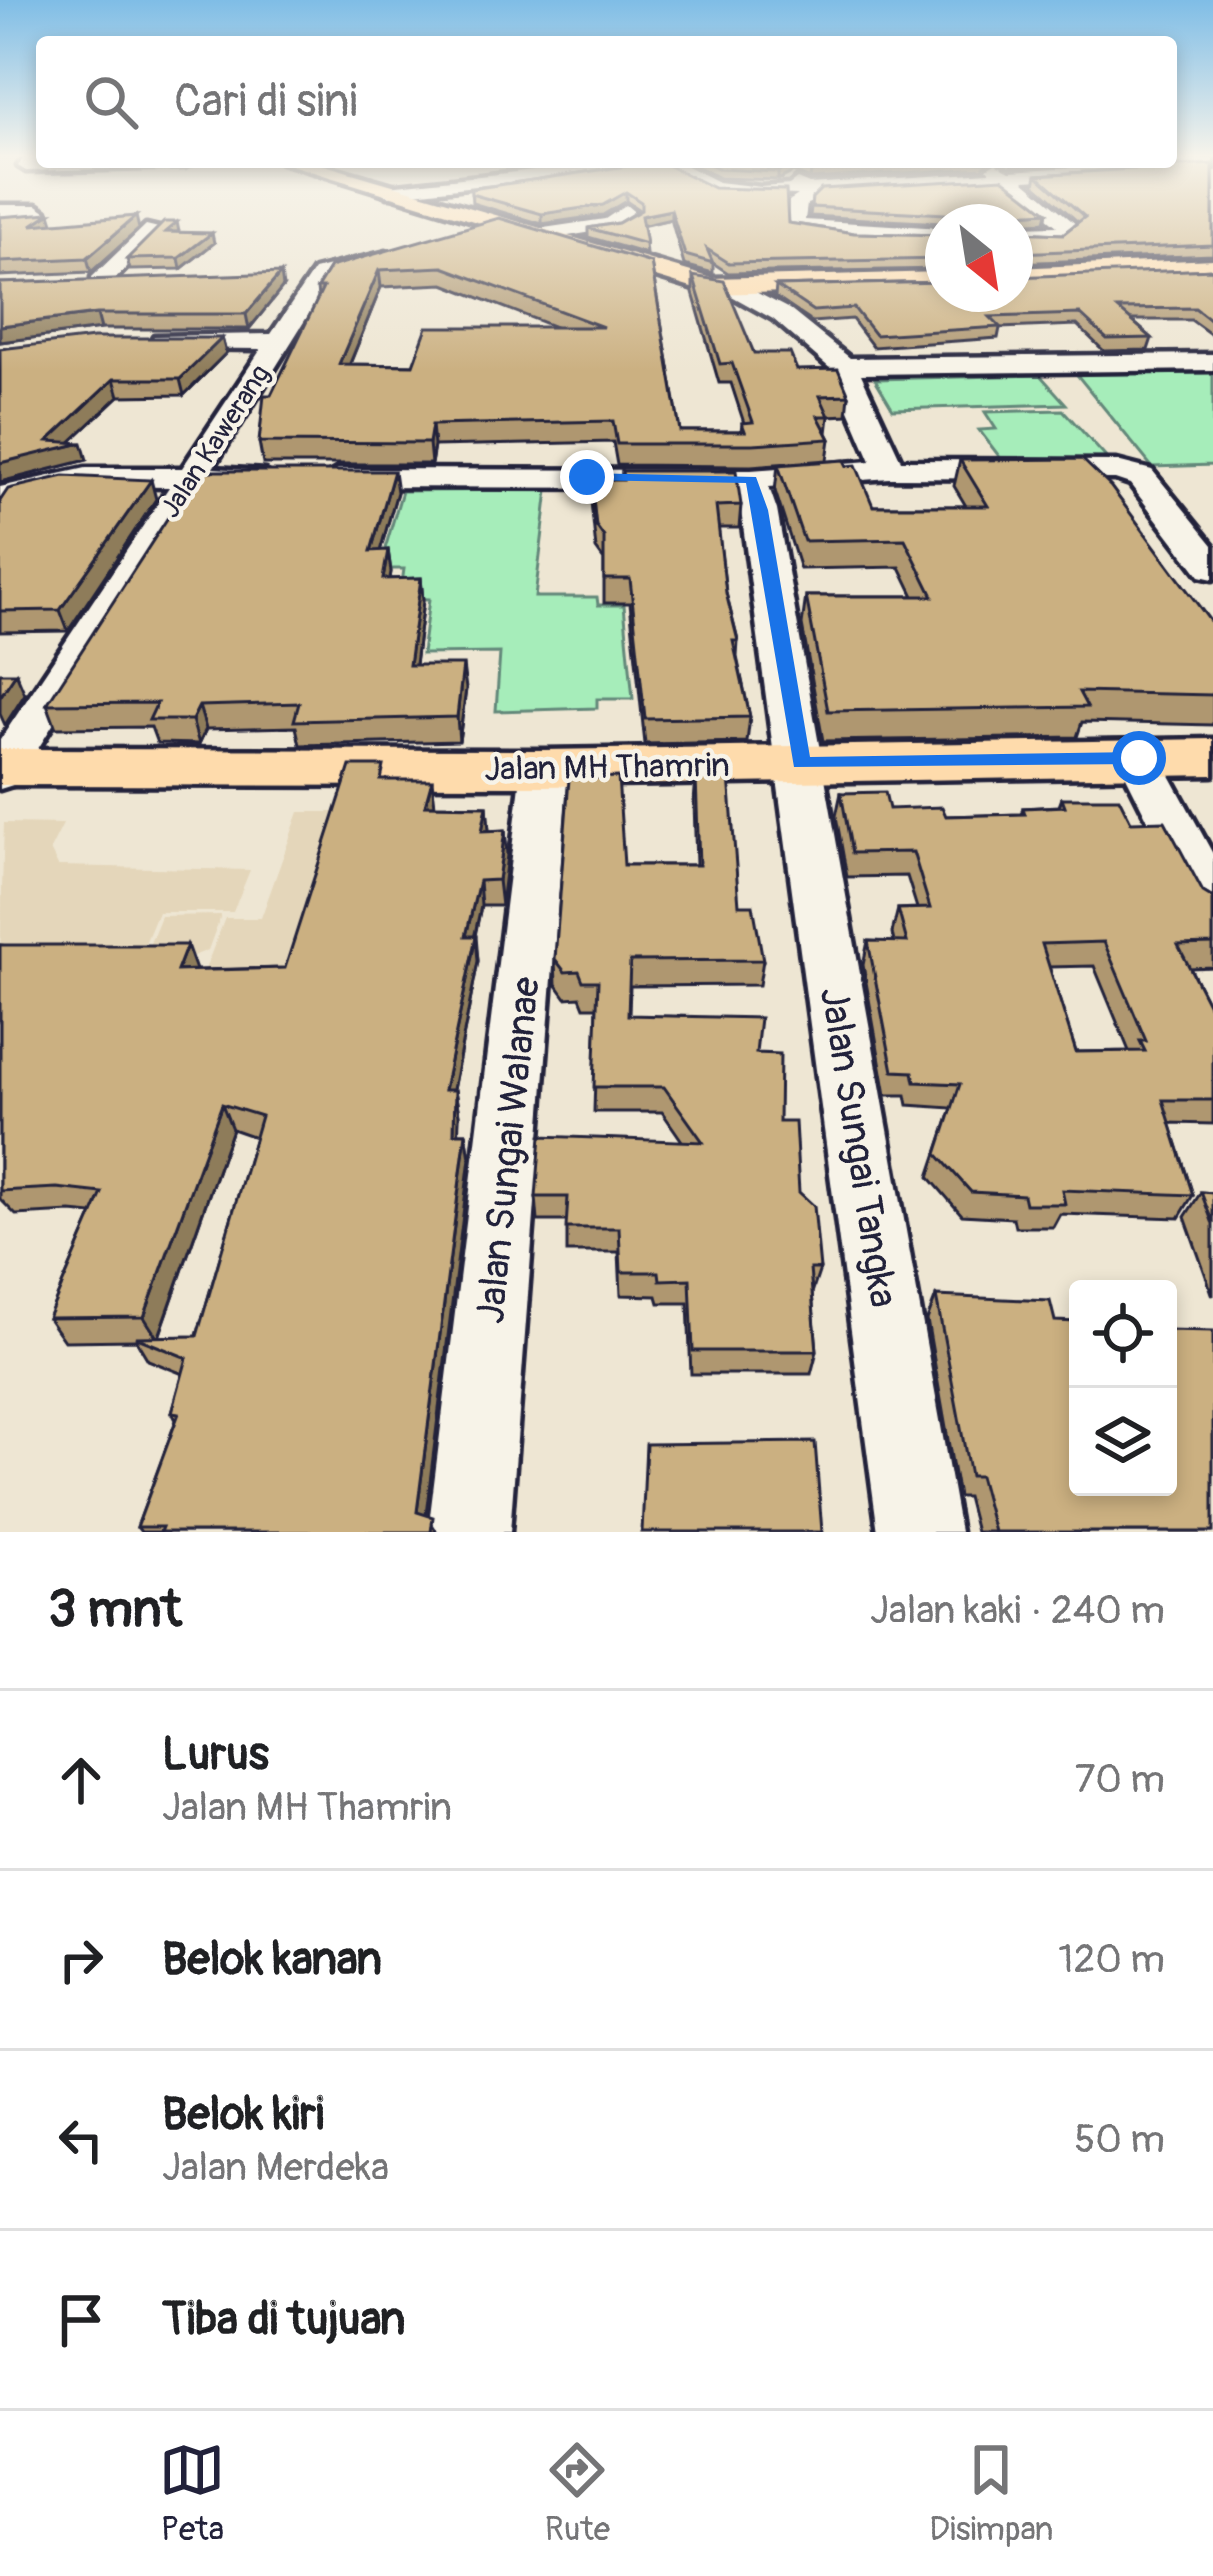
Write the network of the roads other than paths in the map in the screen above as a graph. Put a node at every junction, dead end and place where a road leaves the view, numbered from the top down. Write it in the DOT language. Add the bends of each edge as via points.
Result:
graph roads {
  1 [pos="495,227"];
  2 [pos="511,227"];
  3 [pos="589,227"];
  4 [pos="799,227"];
  5 [pos="818,227"];
  6 [pos="907,227"];
  7 [pos="1066,227"];
  8 [pos="153,229"];
  9 [pos="1033,233"];
  10 [pos="537,236"];
  11 [pos="459,238"];
  12 [pos="413,250"];
  13 [pos="1033,250"];
  14 [pos="821,251"];
  15 [pos="1213,267"];
  16 [pos="1059,274"];
  17 [pos="1033,275"];
  18 [pos="144,281"];
  19 [pos="925,281"];
  20 [pos="736,289"];
  21 [pos="143,341"];
  22 [pos="280,342"];
  23 [pos="1213,362"];
  24 [pos="844,366"];
  25 [pos="890,470"];
  26 [pos="189,478"];
  27 [pos="751,479"];
  28 [pos="0,497"];
  29 [pos="1213,568"];
  30 [pos="1213,757"];
  31 [pos="1139,758"];
  32 [pos="801,763"];
  33 [pos="545,768"];
  34 [pos="2,769"];
  35 [pos="1213,901"];
  36 [pos="469,1532"];
  37 [pos="919,1532"];
  1 -- 11 [label="street"];
  2 -- 10 [label="main road"];
  3 -- 10 [label="street"];
  4 -- 14 [label="street" via="805,244"];
  5 -- 6 [label="street"];
  7 -- 9 [label="street"];
  8 -- 18 [label="street" via="89,283"];
  10 -- 20 [label="main road"];
  12 -- 22 [label="street, Jalan Kawerang" via="311,276"];
  13 -- 16 [label="street"];
  15 -- 16 [label="main road"];
  16 -- 17 [label="main road"];
  19 -- 20 [label="main road"];
  20 -- 24 [label="street"];
  21 -- 22 [label="street"];
  22 -- 26 [label="street, Jalan Kawerang"];
  23 -- 24 [label="street"];
  24 -- 25 [label="street"];
  25 -- 27 [label="street"];
  25 -- 29 [label="street" via="1134,473"];
  26 -- 27 [label="street"];
  26 -- 28 [label="street" via="86,477"];
  26 -- 34 [label="street, Jalan Kawerang"];
  27 -- 32 [label="street, Jalan Sungai Tangka"];
  30 -- 31 [label="main road, Jalan MH Thamrin"];
  31 -- 32 [label="main road, Jalan MH Thamrin"];
  31 -- 35 [label="street"];
  32 -- 33 [label="main road, Jalan MH Thamrin"];
  32 -- 37 [label="street, Jalan Sungai Tangka"];
  33 -- 34 [label="main road, Jalan MH Thamrin"];
  33 -- 36 [label="street, Jalan Sungai Walanae"];
}
